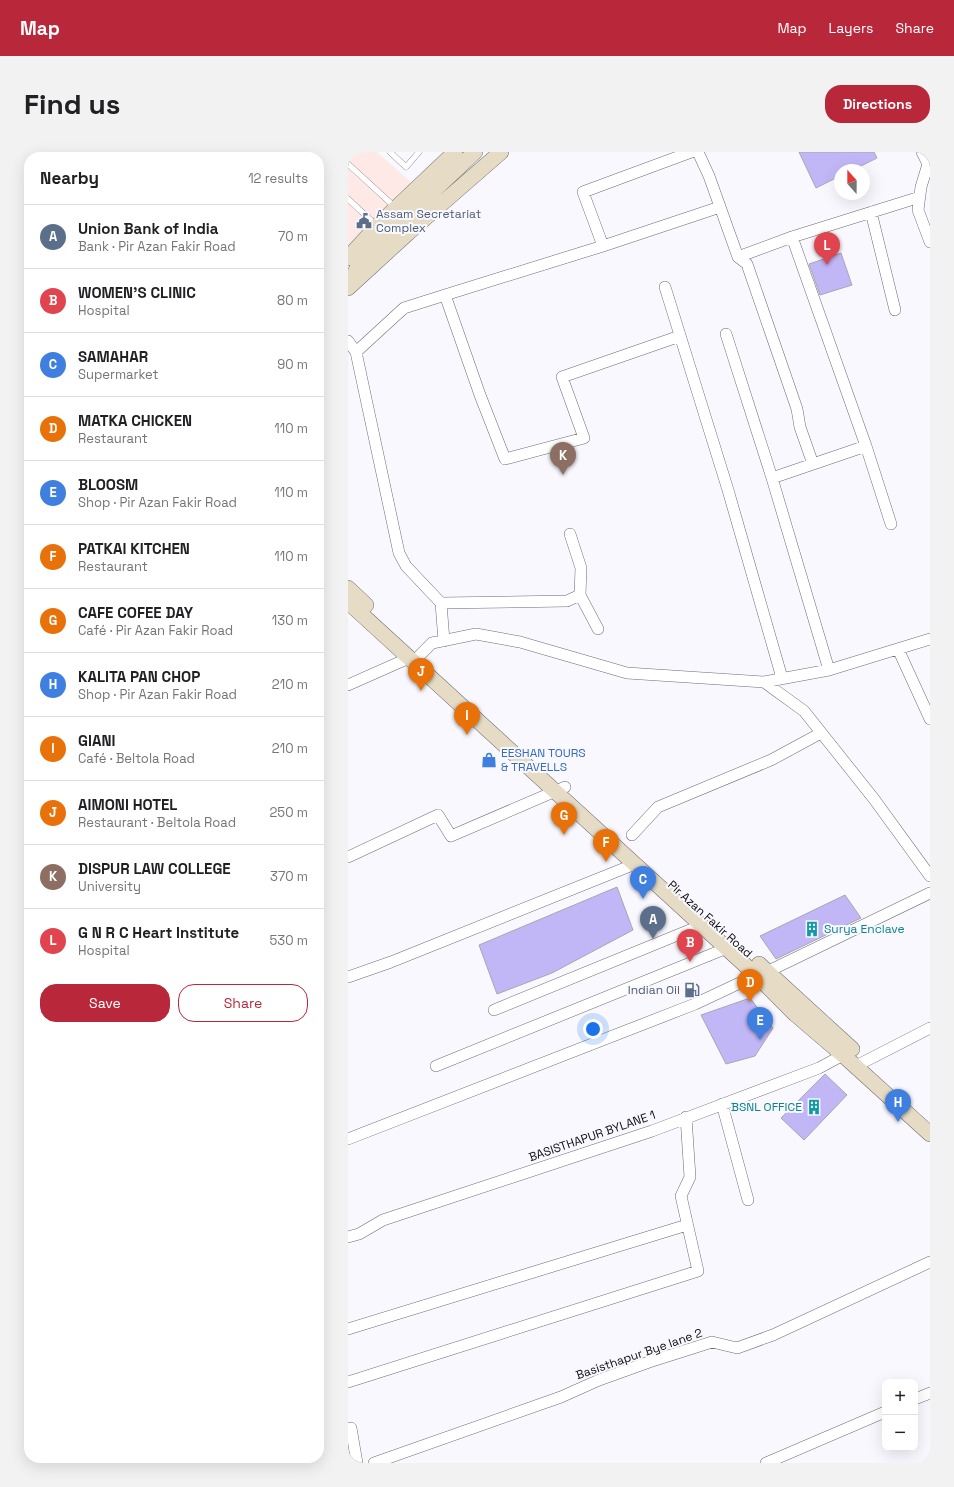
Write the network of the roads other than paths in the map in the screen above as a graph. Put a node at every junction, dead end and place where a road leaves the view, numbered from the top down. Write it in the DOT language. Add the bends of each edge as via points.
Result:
graph roads {
  1 [pos="390,152"];
  2 [pos="419,152"];
  3 [pos="455,152"];
  4 [pos="475,152"];
  5 [pos="501,152"];
  6 [pos="691,152"];
  7 [pos="698,152"];
  8 [pos="922,152"];
  9 [pos="348,164"];
  10 [pos="920,197"];
  11 [pos="348,199"];
  12 [pos="720,207"];
  13 [pos="397,208"];
  14 [pos="872,212"];
  15 [pos="377,226"];
  16 [pos="792,237"];
  17 [pos="930,242"];
  18 [pos="603,246"];
  19 [pos="738,257"];
  20 [pos="354,260"];
  21 [pos="665,287"];
  22 [pos="348,288"];
  23 [pos="445,295"];
  24 [pos="895,310"];
  25 [pos="726,334"];
  26 [pos="680,336"];
  27 [pos="348,341"];
  28 [pos="356,352"];
  29 [pos="866,446"];
  30 [pos="813,464"];
  31 [pos="772,478"];
  32 [pos="891,524"];
  33 [pos="570,534"];
  34 [pos="348,588"];
  35 [pos="580,595"];
  36 [pos="348,602"];
  37 [pos="441,603"];
  38 [pos="598,628"];
  39 [pos="930,639"];
  40 [pos="444,641"];
  41 [pos="898,649"];
  42 [pos="415,656"];
  43 [pos="829,670"];
  44 [pos="782,678"];
  45 [pos="764,682"];
  46 [pos="348,685"];
  47 [pos="930,719"];
  48 [pos="822,733"];
  49 [pos="561,790"];
  50 [pos="632,835"];
  51 [pos="348,857"];
  52 [pos="635,864"];
  53 [pos="930,876"];
  54 [pos="930,893"];
  55 [pos="702,925"];
  56 [pos="726,948"];
  57 [pos="767,971"];
  58 [pos="348,977"];
  59 [pos="494,1010"];
  60 [pos="930,1028"];
  61 [pos="843,1055"];
  62 [pos="860,1064"];
  63 [pos="436,1066"];
  64 [pos="722,1104"];
  65 [pos="686,1117"];
  66 [pos="930,1121"];
  67 [pos="930,1134"];
  68 [pos="348,1139"];
  69 [pos="748,1200"];
  70 [pos="687,1225"];
  71 [pos="348,1237"];
  72 [pos="930,1262"];
  73 [pos="348,1329"];
  74 [pos="348,1382"];
  75 [pos="930,1392"];
  76 [pos="918,1398"];
  77 [pos="882,1413"];
  78 [pos="348,1416"];
  79 [pos="350,1428"];
  80 [pos="357,1463"];
  81 [pos="374,1463"];
  82 [pos="768,1463"];
  1 -- 2 [label="lane" via="406,167"];
  3 -- 13 [label="main road"];
  4 -- 20 [label="main road" via="412,211"];
  5 -- 22 [label="main road"];
  6 -- 18 [label="street" via="583,192"];
  7 -- 12 [label="street" via="710,176"];
  8 -- 10 [label="street" via="928,164"];
  9 -- 13 [label="lane"];
  10 -- 14 [label="street"];
  10 -- 17 [label="street" via="918,210"];
  11 -- 15 [label="lane"];
  12 -- 18 [label="street"];
  12 -- 19 [label="street"];
  13 -- 15 [label="main road"];
  14 -- 16 [label="street"];
  14 -- 24 [label="street"];
  15 -- 20 [label="main road"];
  16 -- 19 [label="street"];
  16 -- 29 [label="street"];
  18 -- 23 [label="street"];
  19 -- 30 [label="street" via="747,264 798,409 800,427"];
  20 -- 22 [label="main road"];
  21 -- 26 [label="street"];
  23 -- 26 [label="street" via="505,459 584,438 562,377"];
  23 -- 28 [label="street" via="404,308"];
  25 -- 31 [label="street"];
  26 -- 44 [label="street"];
  27 -- 28 [label="street"];
  28 -- 37 [label="street" via="399,553 406,566"];
  29 -- 30 [label="street"];
  29 -- 32 [label="street"];
  30 -- 31 [label="street"];
  31 -- 43 [label="street"];
  33 -- 35 [label="street" via="581,568"];
  34 -- 42 [label="main road, Pir Azan Fakir Road"];
  35 -- 37 [label="street" via="568,601"];
  35 -- 38 [label="street"];
  36 -- 42 [label="main road"];
  37 -- 40 [label="street"];
  39 -- 41 [label="street"];
  40 -- 42 [label="street" via="432,643"];
  40 -- 45 [label="street" via="476,634 520,642 627,673"];
  41 -- 43 [label="street"];
  41 -- 47 [label="street"];
  42 -- 46 [label="street"];
  42 -- 49 [label="main road, Pir Azan Fakir Road"];
  43 -- 44 [label="street"];
  44 -- 45 [label="street"];
  45 -- 48 [label="street" via="804,712"];
  48 -- 50 [label="street" via="771,760 658,807"];
  48 -- 53 [label="street"];
  49 -- 51 [label="street" via="451,836 438,815"];
  49 -- 52 [label="main road, Pir Azan Fakir Road"];
  49 -- 57 [label="main road, Pir Azan Fakir Road"];
  52 -- 55 [label="main road, Pir Azan Fakir Road"];
  52 -- 58 [label="street"];
  54 -- 57 [label="street"];
  55 -- 56 [label="main road, Pir Azan Fakir Road"];
  55 -- 59 [label="street"];
  56 -- 57 [label="main road, Pir Azan Fakir Road"];
  56 -- 63 [label="street"];
  57 -- 61 [label="main road, Pir Azan Fakir Road" via="795,1014"];
  57 -- 62 [label="main road, Pir Azan Fakir Road"];
  57 -- 68 [label="street" via="695,1004"];
  60 -- 62 [label="street"];
  61 -- 62 [label="main road, Pir Azan Fakir Road"];
  61 -- 64 [label="street, BASISTHAPUR BYLANE 1" via="819,1068"];
  62 -- 66 [label="main road, Pir Azan Fakir Road"];
  62 -- 67 [label="main road, Pir Azan Fakir Road"];
  64 -- 65 [label="street, BASISTHAPUR BYLANE 1"];
  64 -- 69 [label="street"];
  65 -- 70 [label="street" via="690,1177 680,1196"];
  65 -- 71 [label="street, BASISTHAPUR BYLANE 1" via="652,1131 383,1220 359,1234"];
  70 -- 73 [label="street"];
  70 -- 74 [label="street" via="698,1271"];
  72 -- 81 [label="street, Basisthapur Bye lane 2" via="773,1335 737,1348 712,1342 599,1380 561,1397"];
  75 -- 76 [label="street"];
  77 -- 82 [label="street"];
  78 -- 79 [label="street"];
  79 -- 80 [label="street"];
}
